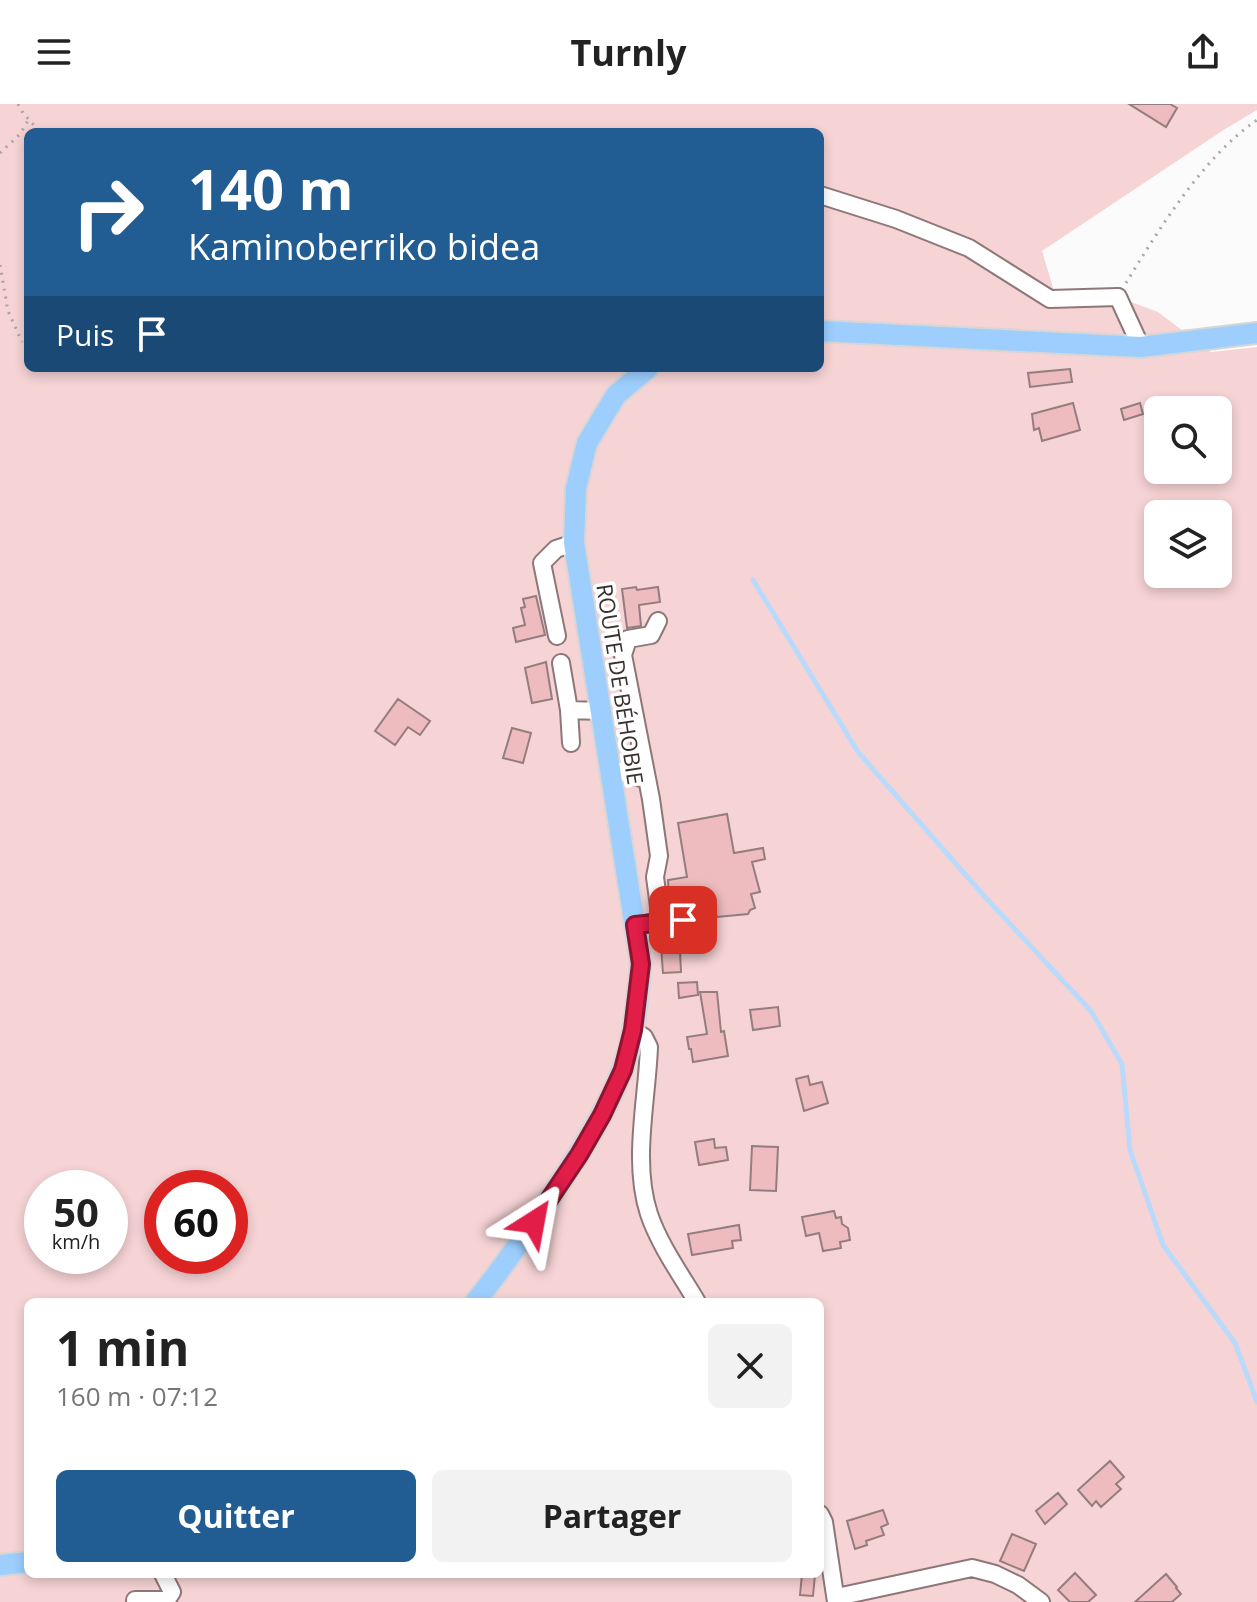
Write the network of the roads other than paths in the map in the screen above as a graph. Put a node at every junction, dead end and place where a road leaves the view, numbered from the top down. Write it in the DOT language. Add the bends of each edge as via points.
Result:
graph roads {
  1 [pos="824,196"];
  2 [pos="824,331"];
  3 [pos="1257,333"];
  4 [pos="1141,347"];
  5 [pos="643,372"];
  6 [pos="574,543"];
  7 [pos="658,621"];
  8 [pos="557,636"];
  9 [pos="561,663"];
  10 [pos="569,710"];
  11 [pos="601,711"];
  12 [pos="571,743"];
  13 [pos="610,768"];
  14 [pos="647,780"];
  15 [pos="706,917"];
  16 [pos="661,922"];
  17 [pos="635,925"];
  18 [pos="633,1030"];
  19 [pos="464,1298"];
  20 [pos="478,1298"];
  21 [pos="695,1298"];
  22 [pos="824,1522"];
  23 [pos="24,1562"];
  24 [pos="0,1565"];
  25 [pos="165,1578"];
  26 [pos="135,1600"];
  27 [pos="836,1600"];
  28 [pos="1041,1602"];
  1 -- 4 [label="street" via="969,248 1050,299 1118,297"];
  2 -- 4 [label="main road"];
  3 -- 4 [label="main road"];
  5 -- 6 [label="main road, ROUTE DE BÉHOBIE" via="616,395 587,443 576,488"];
  6 -- 8 [label="street" via="556,549 542,563"];
  6 -- 11 [label="main road, ROUTE DE BÉHOBIE"];
  7 -- 14 [label="street" via="651,635 628,639 623,655"];
  9 -- 10 [label="street"];
  10 -- 11 [label="street"];
  10 -- 12 [label="street"];
  11 -- 13 [label="main road, ROUTE DE BÉHOBIE"];
  13 -- 14 [label="street"];
  13 -- 17 [label="main road, ROUTE DE BÉHOBIE"];
  14 -- 16 [label="street" via="659,856 655,877"];
  15 -- 16 [label="street"];
  16 -- 17 [label="street"];
  17 -- 18 [label="main road, ROUTE DE BÉHOBIE" via="641,964"];
  18 -- 19 [label="main road, ROUTE DE BÉHOBIE" via="568,1150"];
  18 -- 20 [label="main road, ROUTE DE BÉHOBIE" via="623,1070 579,1155"];
  18 -- 21 [label="street" via="649,1047 642,1149 650,1215"];
  22 -- 27 [label="street"];
  23 -- 24 [label="main road"];
  25 -- 26 [label="street" via="172,1592 167,1600"];
  27 -- 28 [label="street" via="972,1568 1007,1579"];
}
